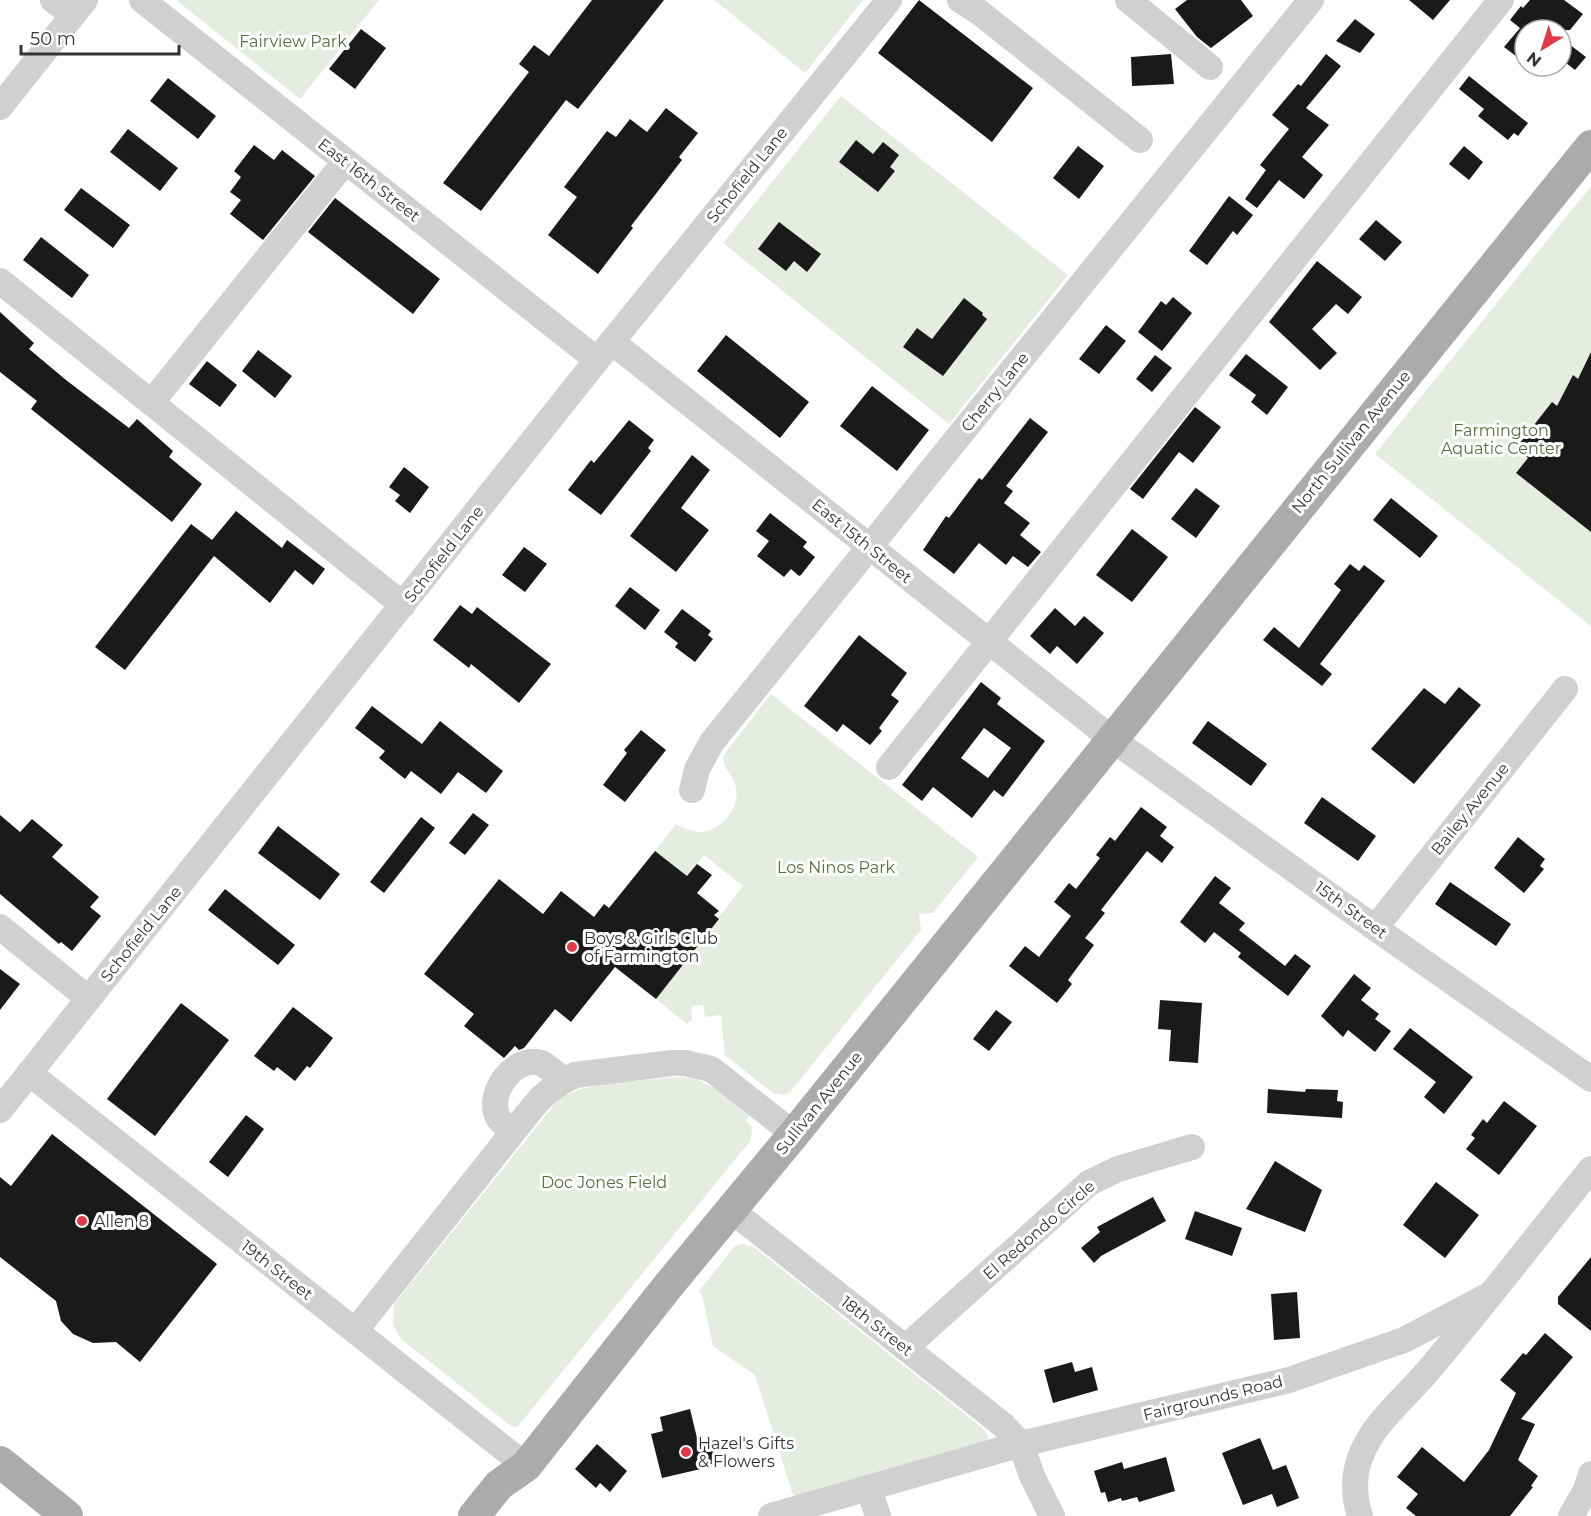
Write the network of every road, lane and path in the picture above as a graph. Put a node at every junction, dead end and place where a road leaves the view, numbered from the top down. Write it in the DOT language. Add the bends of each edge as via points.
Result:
graph roads {
  1 [pos="53,0"];
  2 [pos="142,0"];
  3 [pos="889,0"];
  4 [pos="960,0"];
  5 [pos="1128,0"];
  6 [pos="1311,0"];
  7 [pos="1501,0"];
  8 [pos="79,8"];
  9 [pos="1210,67"];
  10 [pos="0,107"];
  11 [pos="1140,140"];
  12 [pos="1591,146"];
  13 [pos="345,162"];
  14 [pos="0,281"];
  15 [pos="605,351"];
  16 [pos="151,403"];
  17 [pos="870,546"];
  18 [pos="403,605"];
  19 [pos="989,643"];
  20 [pos="1565,689"];
  21 [pos="1112,739"];
  22 [pos="889,767"];
  23 [pos="692,790"];
  24 [pos="0,927"];
  25 [pos="1375,928"];
  26 [pos="89,999"];
  27 [pos="29,1073"];
  28 [pos="1591,1079"];
  29 [pos="563,1080"];
  30 [pos="0,1110"];
  31 [pos="513,1131"];
  32 [pos="794,1134"];
  33 [pos="1192,1147"];
  34 [pos="1591,1169"];
  35 [pos="731,1209"];
  36 [pos="1489,1295"];
  37 [pos="355,1331"];
  38 [pos="905,1348"];
  39 [pos="1021,1444"];
  40 [pos="0,1462"];
  41 [pos="526,1466"];
  42 [pos="1591,1474"];
  43 [pos="869,1488"];
  44 [pos="1358,1510"];
  45 [pos="60,1514"];
  46 [pos="474,1516"];
  47 [pos="502,1516"];
  48 [pos="771,1516"];
  49 [pos="878,1516"];
  50 [pos="1052,1516"];
  51 [pos="1571,1516"];
  1 -- 8 [label="street"];
  2 -- 13 [label="street, East 16th Street"];
  3 -- 15 [label="street, Schofield Lane"];
  4 -- 11 [label="street"];
  5 -- 9 [label="street"];
  6 -- 17 [label="street, Cherry Lane"];
  7 -- 19 [label="street"];
  8 -- 10 [label="street"];
  12 -- 21 [label="main road, North Sullivan Avenue"];
  13 -- 15 [label="street, East 16th Street"];
  13 -- 16 [label="street"];
  14 -- 16 [label="street"];
  15 -- 17 [label="street, East 15th Street"];
  15 -- 18 [label="street, Schofield Lane"];
  16 -- 18 [label="street"];
  17 -- 19 [label="street, East 15th Street"];
  17 -- 23 [label="street, Cherry Lane" via="712,742"];
  18 -- 26 [label="street, Schofield Lane"];
  19 -- 21 [label="street, East 15th Street"];
  19 -- 22 [label="street"];
  20 -- 25 [label="street, Bailey Avenue"];
  21 -- 25 [label="street, 15th Street"];
  21 -- 32 [label="main road, Sullivan Avenue"];
  24 -- 26 [label="street"];
  25 -- 28 [label="street, 15th Street"];
  26 -- 27 [label="street, Schofield Lane"];
  27 -- 30 [label="street, Schofield Lane"];
  27 -- 37 [label="street, 19th Street"];
  29 -- 31 [label="street" via="543,1095"];
  29 -- 31 [label="street" via="534,1062 508,1075 498,1088 495,1101 500,1121"];
  29 -- 32 [label="street" via="672,1063 701,1066 711,1069"];
  31 -- 37 [label="street"];
  32 -- 35 [label="main road, Sullivan Avenue"];
  33 -- 38 [label="street, El Redondo Circle" via="1118,1169 1089,1183"];
  34 -- 36 [label="street, Fairgrounds Road"];
  35 -- 38 [label="street, 18th Street"];
  35 -- 41 [label="main road, Sullivan Avenue"];
  36 -- 39 [label="street, Fairgrounds Road" via="1404,1340 1289,1380"];
  36 -- 44 [label="street" via="1368,1441 1354,1479"];
  37 -- 41 [label="street, 19th Street"];
  38 -- 39 [label="street, 18th Street" via="1003,1425"];
  39 -- 43 [label="street, Fairgrounds Road"];
  39 -- 50 [label="street"];
  40 -- 45 [label="main road"];
  41 -- 46 [label="main road, Sullivan Avenue" via="499,1485"];
  41 -- 47 [label="main road, Sullivan Avenue" via="516,1497"];
  42 -- 51 [label="street"];
  43 -- 48 [label="street, Fairgrounds Road"];
  43 -- 49 [label="street"];
}
